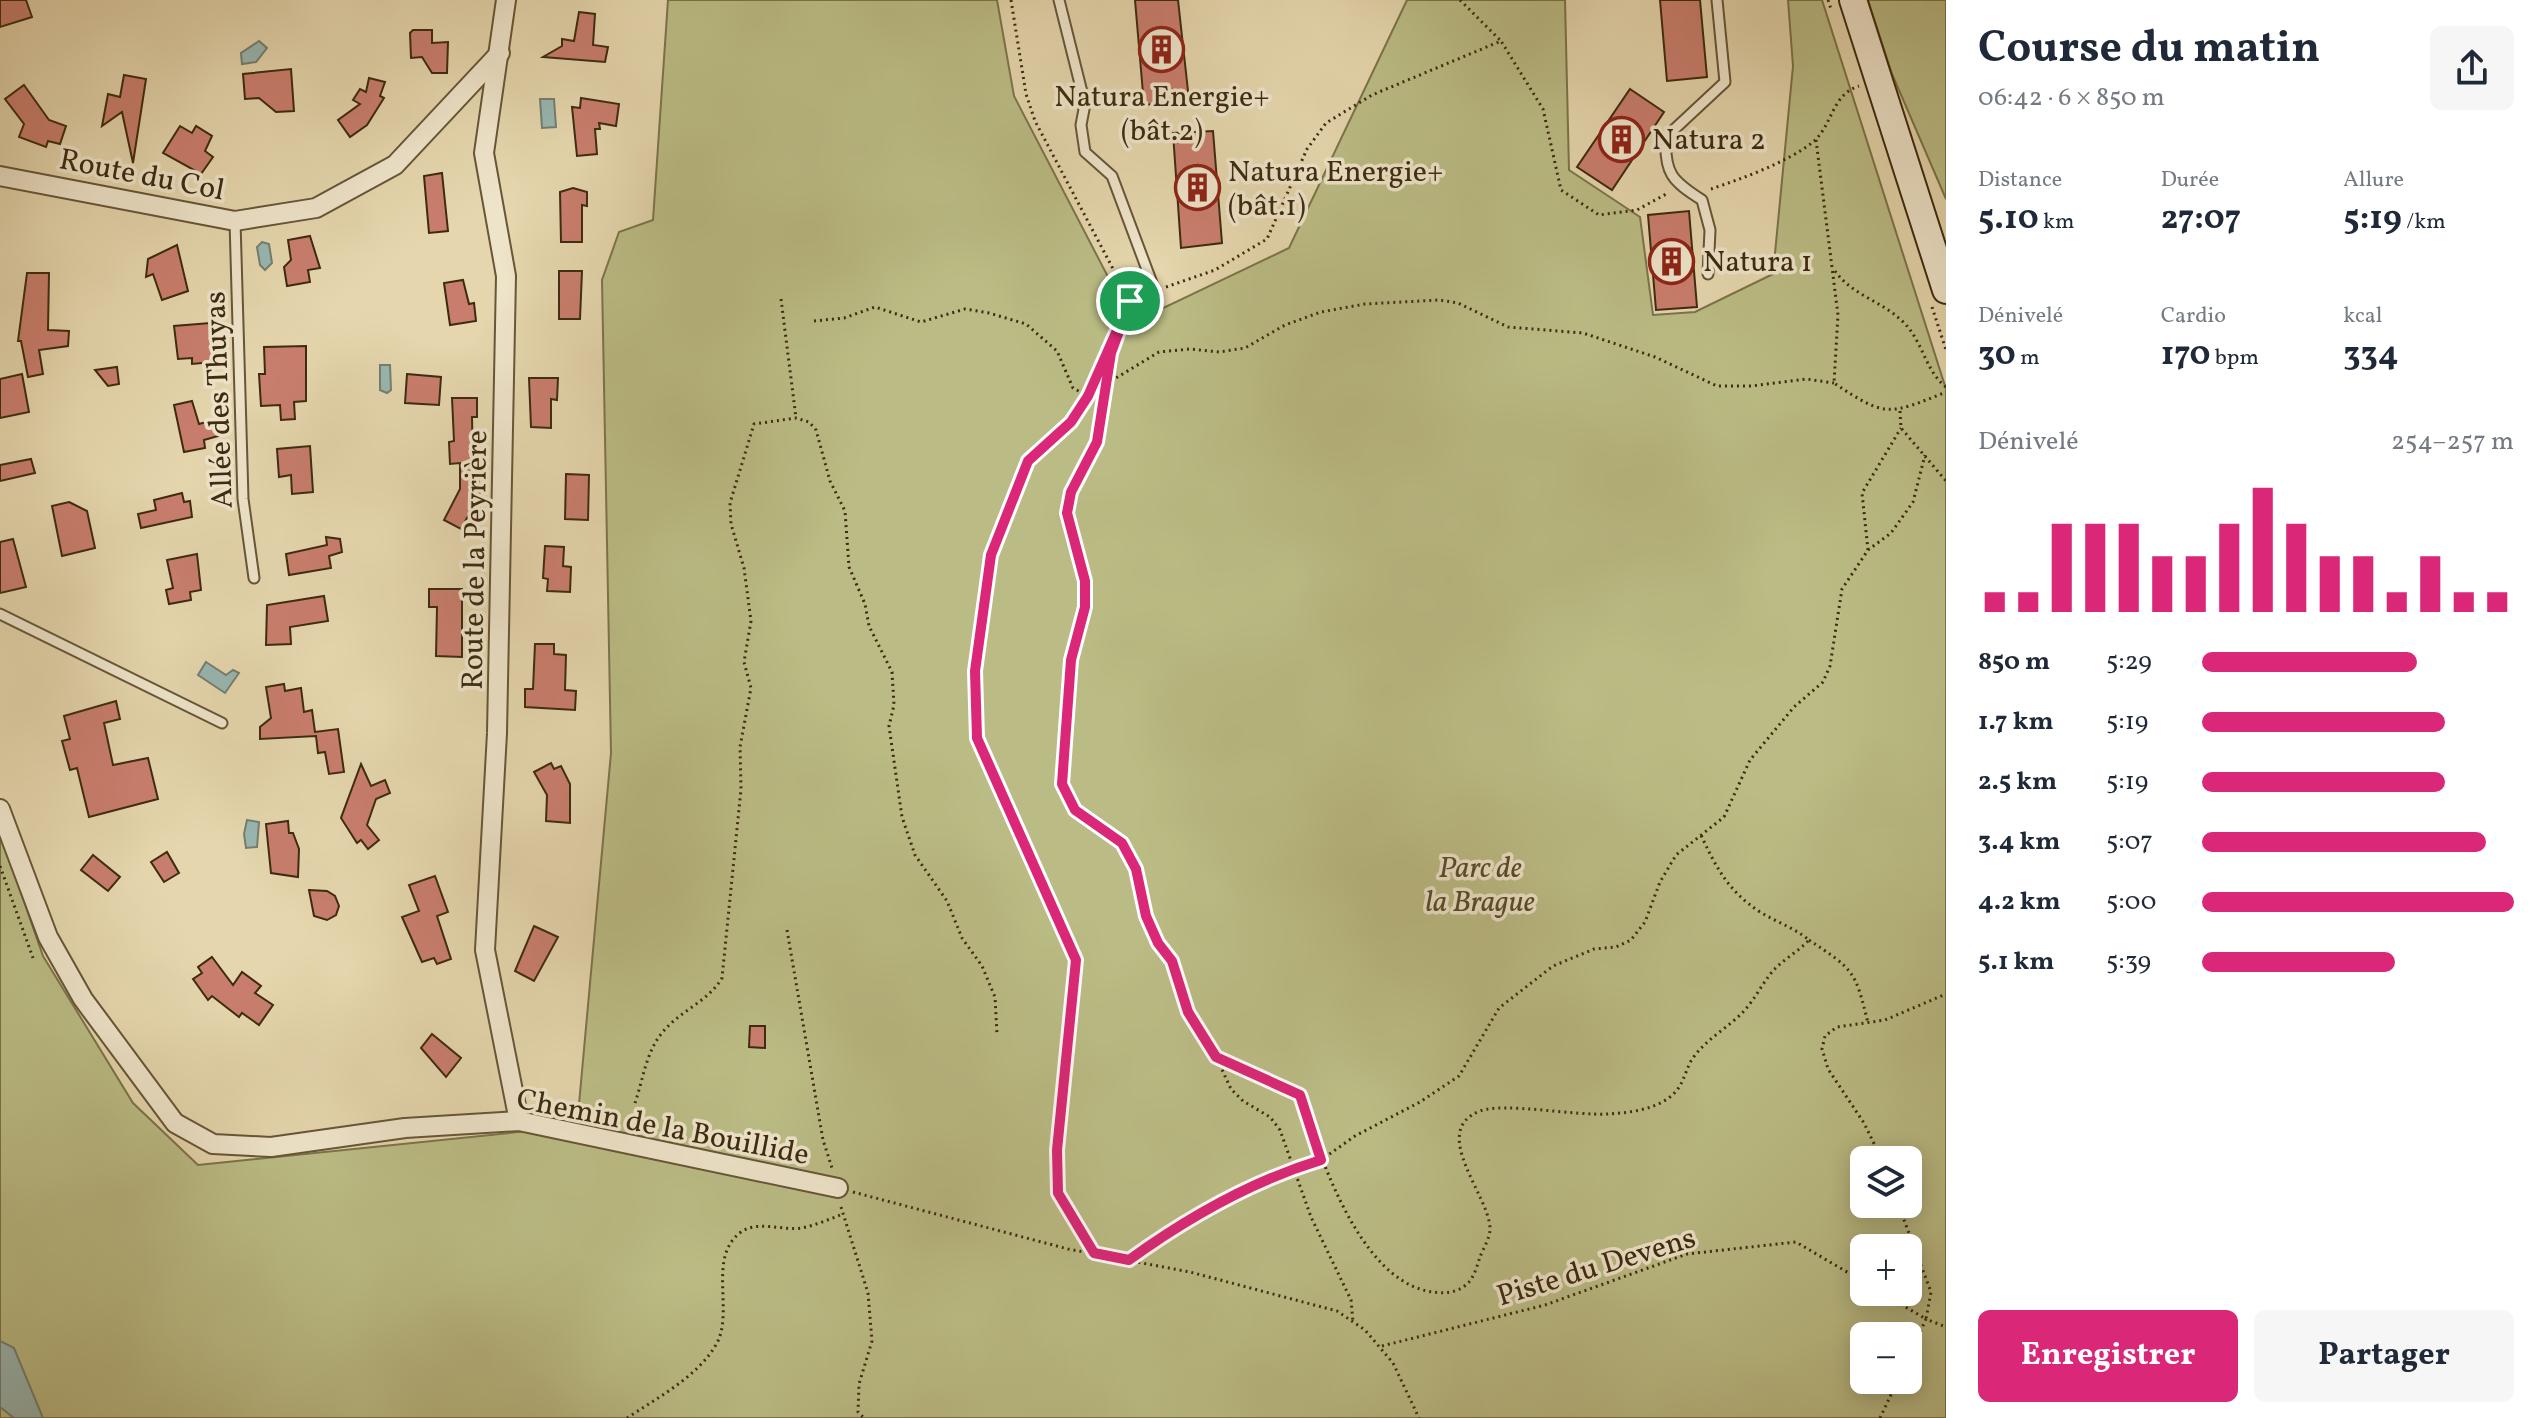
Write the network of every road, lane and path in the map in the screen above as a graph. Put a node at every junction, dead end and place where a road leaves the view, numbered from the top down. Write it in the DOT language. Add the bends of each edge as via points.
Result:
graph roads {
  1 [pos="506,0"];
  2 [pos="1011,0"];
  3 [pos="1059,0"];
  4 [pos="1460,0"];
  5 [pos="1717,0"];
  6 [pos="1853,0"];
  7 [pos="1501,41"];
  8 [pos="501,52"];
  9 [pos="1878,80"];
  10 [pos="1816,140"];
  11 [pos="0,176"];
  12 [pos="1679,186"];
  13 [pos="1693,194"];
  14 [pos="235,221"];
  15 [pos="1833,268"];
  16 [pos="1708,274"];
  17 [pos="1946,290"];
  18 [pos="1155,291"];
  19 [pos="781,299"];
  20 [pos="1130,301"];
  21 [pos="814,321"];
  22 [pos="1834,383"];
  23 [pos="1106,384"];
  24 [pos="1946,390"];
  25 [pos="1088,396"];
  26 [pos="1900,411"];
  27 [pos="796,418"];
  28 [pos="1901,428"];
  29 [pos="1925,455"];
  30 [pos="1946,481"];
  31 [pos="1868,550"];
  32 [pos="254,578"];
  33 [pos="0,614"];
  34 [pos="222,723"];
  35 [pos="0,809"];
  36 [pos="1700,833"];
  37 [pos="0,866"];
  38 [pos="1809,940"];
  39 [pos="33,958"];
  40 [pos="1946,994"];
  41 [pos="1869,1024"];
  42 [pos="997,1034"];
  43 [pos="1216,1057"];
  44 [pos="635,1103"];
  45 [pos="519,1121"];
  46 [pos="1875,1146"];
  47 [pos="1321,1160"];
  48 [pos="1295,1168"];
  49 [pos="838,1188"];
  50 [pos="843,1214"];
  51 [pos="1903,1218"];
  52 [pos="1094,1253"];
  53 [pos="1129,1260"];
  54 [pos="1850,1274"];
  55 [pos="1904,1306"];
  56 [pos="1926,1319"];
  57 [pos="1353,1322"];
  58 [pos="1946,1327"];
  59 [pos="1922,1328"];
  60 [pos="1380,1347"];
  61 [pos="1891,1394"];
  62 [pos="627,1418"];
  63 [pos="1419,1418"];
  64 [pos="1880,1418"];
  1 -- 8 [label="street, Route de la Peyrière"];
  2 -- 20 [label="path" via="1035,121"];
  3 -- 18 [label="lane" via="1085,104 1085,152 1112,176"];
  4 -- 7 [label="path"];
  5 -- 12 [label="lane" via="1725,82 1666,137 1664,163"];
  6 -- 9 [label="main road"];
  7 -- 12 [label="path" via="1543,109 1561,190 1599,215 1615,215 1637,210"];
  7 -- 18 [label="path" via="1372,95 1326,123 1307,149 1267,239 1215,270"];
  8 -- 14 [label="street, Route du Col" via="395,165 316,208"];
  8 -- 45 [label="street, Route de la Peyrière" via="484,153 506,276 497,733 485,950"];
  9 -- 10 [label="path" via="1840,98"];
  9 -- 17 [label="main road"];
  10 -- 13 [label="path" via="1773,164"];
  10 -- 15 [label="path"];
  11 -- 14 [label="street, Route du Col"];
  12 -- 13 [label="lane"];
  13 -- 16 [label="lane" via="1702,200 1710,230"];
  14 -- 32 [label="lane, Allée des Thuyas" via="243,499"];
  15 -- 22 [label="path" via="1838,315"];
  15 -- 24 [label="path" via="1844,283 1902,320 1923,348 1932,376"];
  18 -- 20 [label="path"];
  19 -- 27 [label="path"];
  20 -- 23 [label="path"];
  20 -- 25 [label="path"];
  21 -- 25 [label="path" via="875,307 921,322 965,309 989,313 1026,324 1057,351 1073,388"];
  22 -- 23 [label="path" via="1806,379 1717,386 1655,357 1583,333 1508,327 1458,303 1439,300 1321,312 1245,348 1159,352"];
  22 -- 26 [label="path" via="1867,405"];
  23 -- 43 [label="path" via="1097,442 1071,492 1067,513 1085,581 1085,607 1071,660 1062,784 1075,810 1122,843 1136,869 1146,916 1172,961 1188,1012"];
  24 -- 26 [label="path"];
  25 -- 52 [label="path" via="1071,422 1028,461 991,555 975,671 977,738 1076,960 1057,1150 1058,1193"];
  26 -- 28 [label="path"];
  27 -- 42 [label="path" via="816,430 830,481 845,511 849,567 892,672 889,726 902,817 915,855 982,966 995,997"];
  27 -- 44 [label="path" via="754,424 730,503 751,621 744,662 751,688 740,747 742,779 722,978 714,991 662,1032"];
  28 -- 29 [label="path"];
  28 -- 31 [label="path" via="1862,493"];
  29 -- 30 [label="path"];
  29 -- 31 [label="path" via="1913,502 1891,533"];
  31 -- 36 [label="path" via="1842,589 1823,682 1794,707 1750,760 1724,817"];
  33 -- 34 [label="lane"];
  35 -- 45 [label="street, Chemin de la Bouillide" via="48,937 83,999 175,1123 213,1144 271,1147 405,1128"];
  36 -- 38 [label="path" via="1722,880 1760,912"];
  36 -- 47 [label="path" via="1676,855 1631,940 1553,966 1499,1008 1459,1076"];
  37 -- 39 [label="path"];
  38 -- 41 [label="path" via="1849,967"];
  38 -- 47 [label="path" via="1773,971 1743,1012 1691,1061 1671,1096 1653,1107 1580,1115 1494,1108 1479,1111 1463,1124 1462,1158 1490,1231 1469,1283 1452,1293 1413,1288 1394,1275 1359,1233"];
  40 -- 41 [label="path"];
  41 -- 46 [label="path" via="1837,1027 1825,1036 1822,1049 1828,1069"];
  43 -- 47 [label="path" via="1300,1095"];
  43 -- 48 [label="path" via="1231,1089 1280,1130"];
  45 -- 49 [label="street, Chemin de la Bouillide"];
  47 -- 48 [label="path"];
  48 -- 53 [label="path" via="1183,1221"];
  48 -- 57 [label="path" via="1311,1217 1351,1300"];
  49 -- 52 [label="path"];
  50 -- 62 [label="path" via="800,1228 744,1230 733,1240 724,1260 724,1322 716,1344 698,1367"];
  51 -- 56 [label="path" via="1931,1292"];
  52 -- 53 [label="path"];
  53 -- 57 [label="path" via="1312,1303"];
  54 -- 60 [label="path, Piste du Devens" via="1796,1242 1687,1254 1545,1305"];
  55 -- 56 [label="path"];
  56 -- 58 [label="path"];
  56 -- 59 [label="path"];
  57 -- 60 [label="path"];
  60 -- 63 [label="path"];
  61 -- 64 [label="path"];
}
